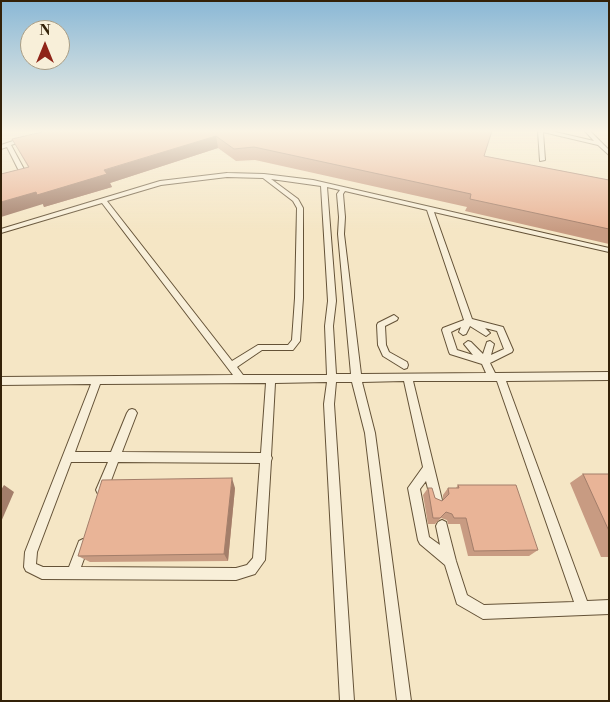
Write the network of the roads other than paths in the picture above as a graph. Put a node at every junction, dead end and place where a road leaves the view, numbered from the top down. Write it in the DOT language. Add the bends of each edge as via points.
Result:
graph roads {
  1 [pos="18,164"];
  2 [pos="264,176"];
  3 [pos="9,180"];
  4 [pos="324,184"];
  5 [pos="344,189"];
  6 [pos="103,200"];
  7 [pos="430,209"];
  8 [pos="1,231"];
  9 [pos="609,250"];
  10 [pos="394,318"];
  11 [pos="469,321"];
  12 [pos="463,332"];
  13 [pos="486,333"];
  14 [pos="468,344"];
  15 [pos="490,344"];
  16 [pos="485,362"];
  17 [pos="404,365"];
  18 [pos="231,366"];
  19 [pos="609,376"];
  20 [pos="496,377"];
  21 [pos="408,378"];
  22 [pos="242,379"];
  23 [pos="271,379"];
  24 [pos="332,379"];
  25 [pos="356,379"];
  26 [pos="97,380"];
  27 [pos="1,381"];
  28 [pos="132,413"];
  29 [pos="425,453"];
  30 [pos="68,457"];
  31 [pos="114,457"];
  32 [pos="267,458"];
  33 [pos="429,468"];
  34 [pos="436,500"];
  35 [pos="98,502"];
  36 [pos="442,526"];
  37 [pos="85,537"];
  38 [pos="450,561"];
  39 [pos="73,573"];
  40 [pos="609,607"];
  41 [pos="583,608"];
  42 [pos="347,701"];
  43 [pos="404,701"];
  1 -- 3 [label="lane" via="22,171"];
  2 -- 4 [label="lane"];
  2 -- 6 [label="lane" via="227,175 178,180"];
  2 -- 18 [label="lane" via="296,200 300,208 296,341 290,348 261,347"];
  4 -- 5 [label="lane"];
  4 -- 24 [label="lane" via="332,301 329,326"];
  5 -- 7 [label="lane"];
  5 -- 25 [label="lane" via="340,194 341,234"];
  6 -- 8 [label="lane"];
  6 -- 18 [label="lane"];
  7 -- 9 [label="lane"];
  7 -- 11 [label="lane"];
  10 -- 17 [label="lane" via="380,325 382,345 386,354"];
  11 -- 12 [label="lane"];
  11 -- 13 [label="lane"];
  11 -- 16 [label="lane" via="446,330 453,352"];
  11 -- 16 [label="lane" via="500,329 509,350"];
  14 -- 16 [label="lane"];
  15 -- 16 [label="lane"];
  16 -- 20 [label="lane"];
  18 -- 22 [label="lane"];
  19 -- 20 [label="lane"];
  20 -- 21 [label="lane"];
  20 -- 41 [label="lane"];
  21 -- 25 [label="lane"];
  21 -- 29 [label="lane"];
  22 -- 23 [label="lane"];
  22 -- 26 [label="lane"];
  23 -- 24 [label="lane"];
  23 -- 32 [label="lane"];
  24 -- 25 [label="lane"];
  24 -- 42 [label="lane" via="330,419"];
  25 -- 43 [label="lane" via="370,433"];
  26 -- 27 [label="lane"];
  26 -- 30 [label="lane"];
  28 -- 31 [label="lane"];
  29 -- 33 [label="lane"];
  30 -- 31 [label="lane"];
  30 -- 39 [label="lane" via="31,552 30,567 42,572"];
  31 -- 32 [label="lane"];
  31 -- 35 [label="lane"];
  32 -- 39 [label="lane" via="260,560 251,570 236,574"];
  33 -- 34 [label="lane"];
  33 -- 38 [label="lane" via="414,488 424,540"];
  36 -- 38 [label="lane"];
  37 -- 39 [label="lane"];
  38 -- 41 [label="lane" via="462,599 483,612"];
  40 -- 41 [label="lane"];
}
